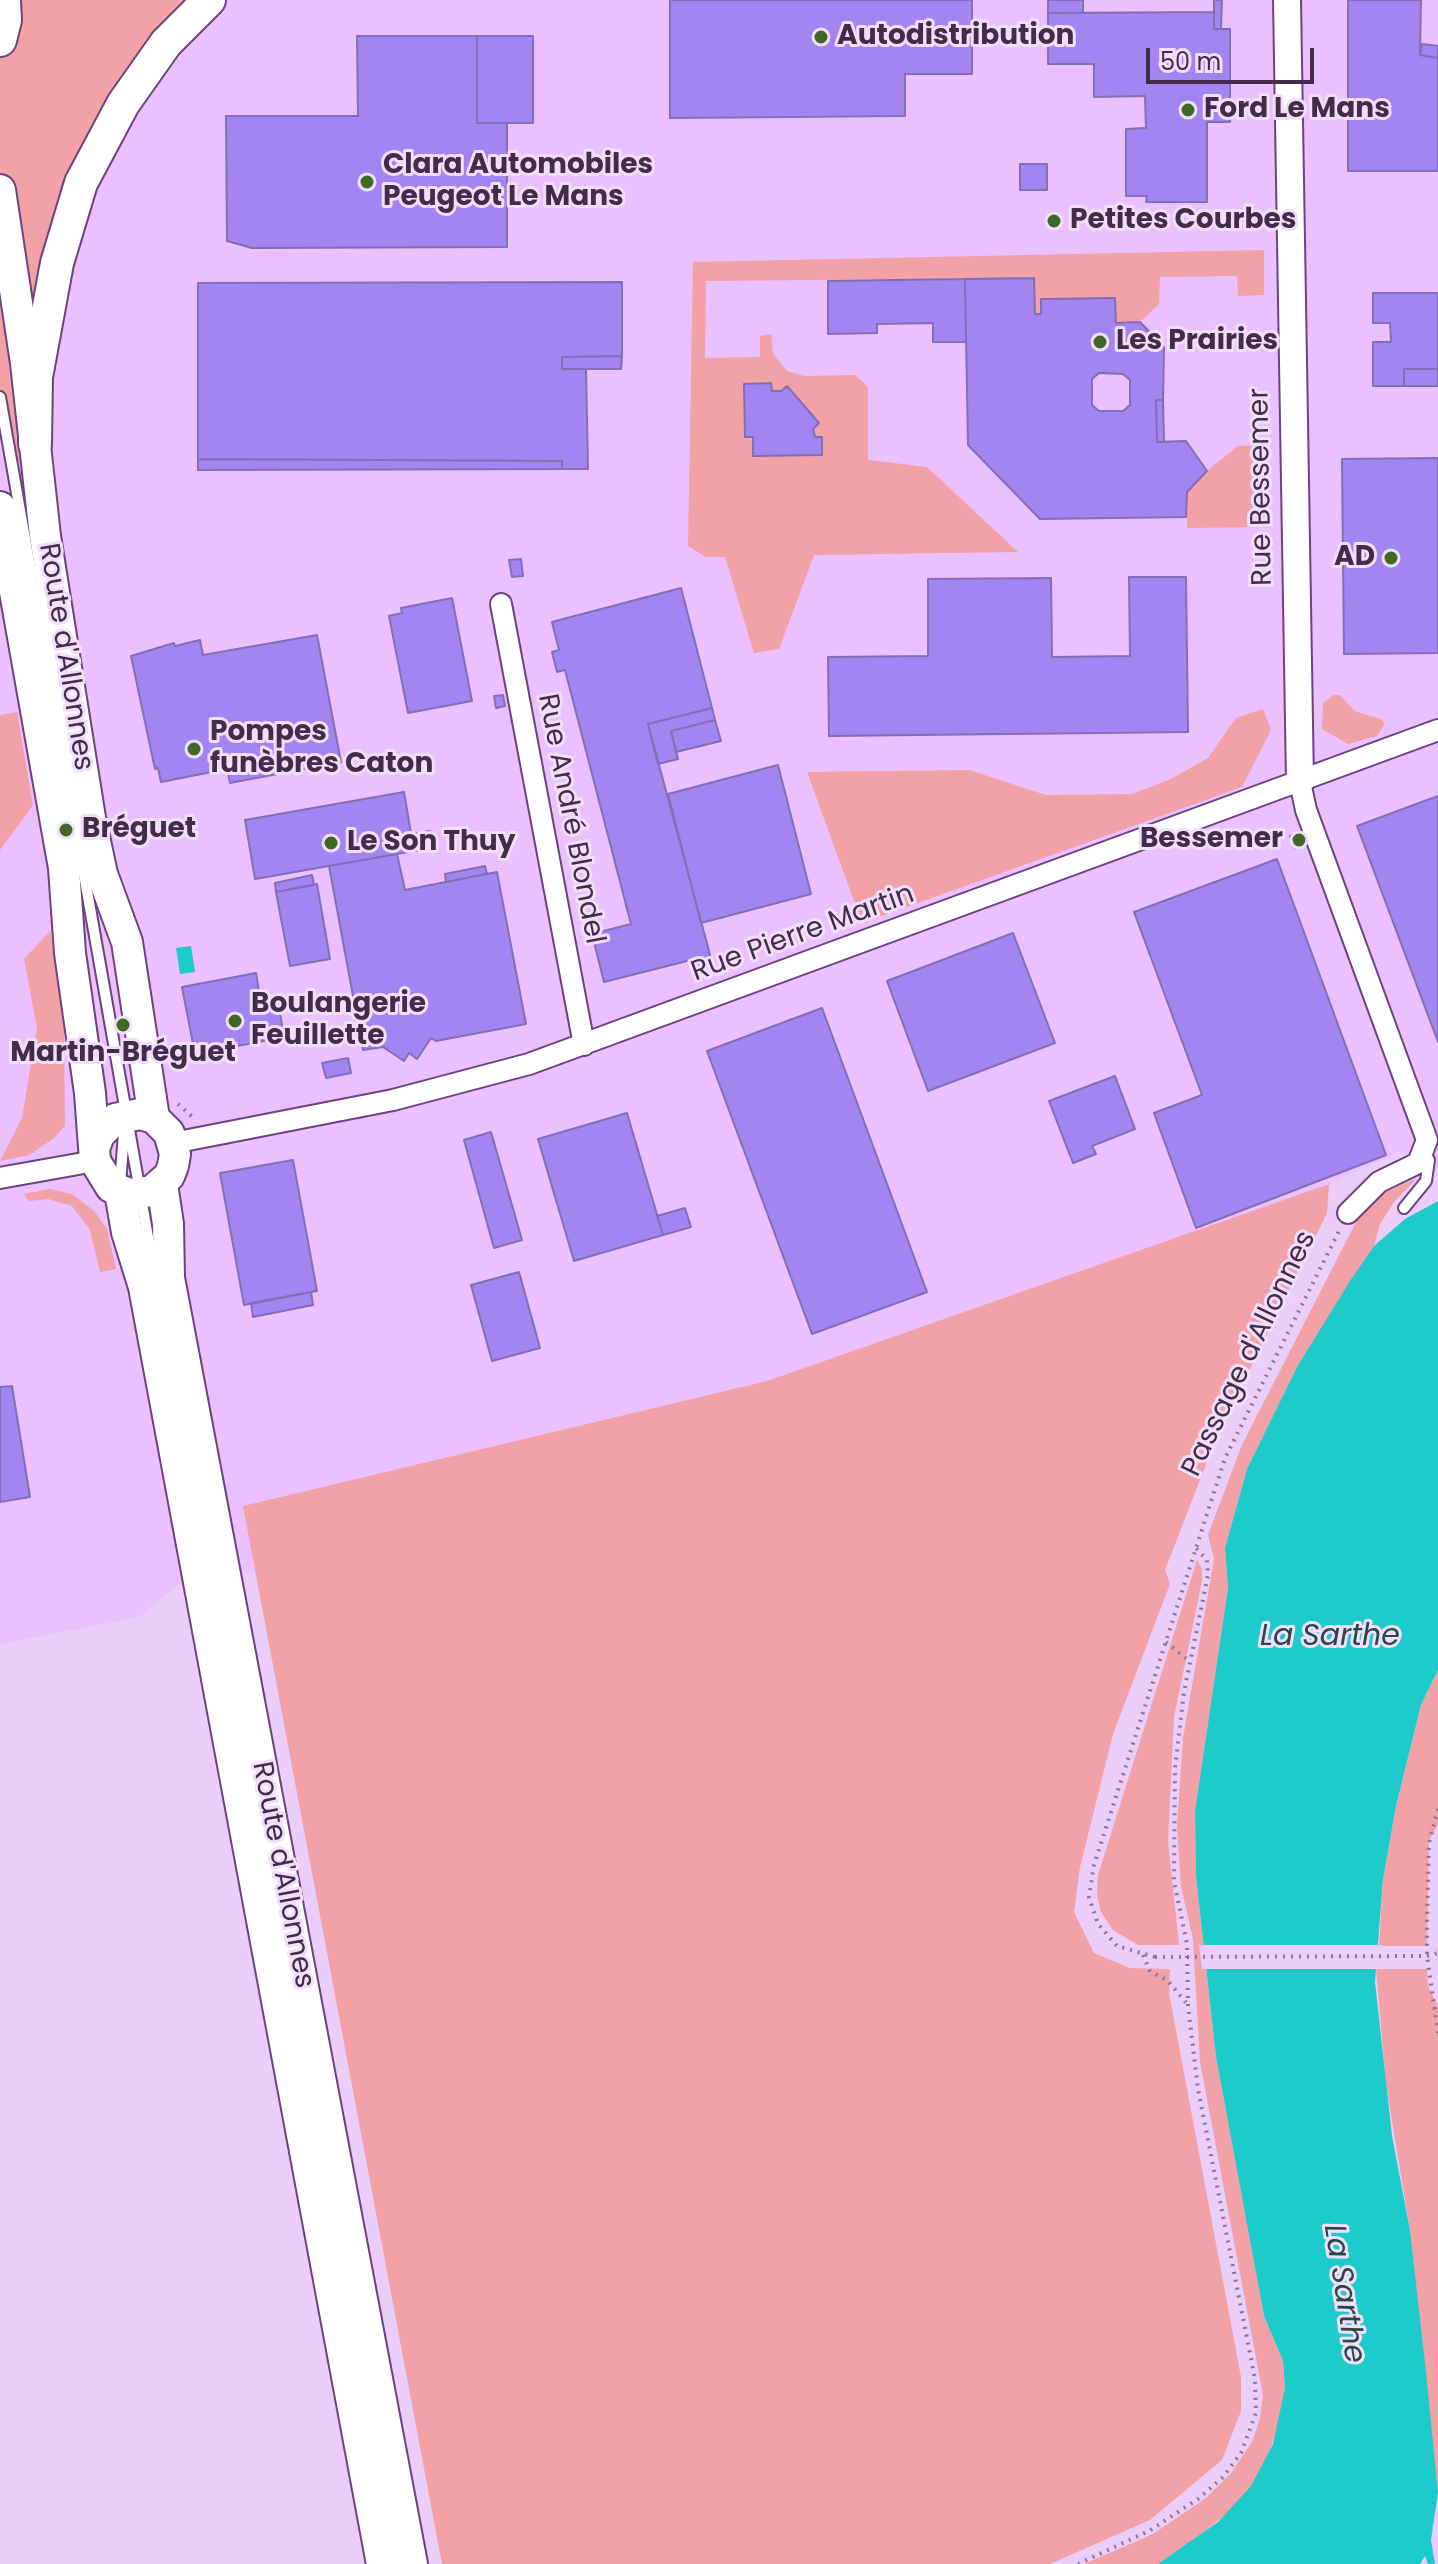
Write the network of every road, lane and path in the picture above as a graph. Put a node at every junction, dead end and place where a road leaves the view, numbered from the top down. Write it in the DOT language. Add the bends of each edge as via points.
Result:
graph roads {
  1 [pos="209,0"];
  2 [pos="1287,0"];
  3 [pos="0,190"];
  4 [pos="0,397"];
  5 [pos="35,444"];
  6 [pos="0,507"];
  7 [pos="4,534"];
  8 [pos="501,604"];
  9 [pos="1438,730"];
  10 [pos="1300,782"];
  11 [pos="584,1045"];
  12 [pos="139,1116"];
  13 [pos="173,1143"];
  14 [pos="95,1153"];
  15 [pos="1424,1154"];
  16 [pos="0,1178"];
  17 [pos="140,1190"];
  18 [pos="1404,1208"];
  19 [pos="1348,1213"];
  20 [pos="1196,1548"];
  21 [pos="1166,1642"];
  22 [pos="1189,1661"];
  23 [pos="1438,1809"];
  24 [pos="1438,1953"];
  25 [pos="1143,1955"];
  26 [pos="1427,1956"];
  27 [pos="1188,2006"];
  28 [pos="1438,2033"];
  29 [pos="354,2344"];
  30 [pos="360,2375"];
  31 [pos="363,2391"];
  32 [pos="382,2564"];
  33 [pos="412,2564"];
  34 [pos="1078,2564"];
  1 -- 5 [label="main road" via="166,43 123,104 81,183 57,263 36,377"];
  2 -- 10 [label="street, Rue Bessemer"];
  3 -- 5 [label="main road, Route d'Allonnes"];
  4 -- 12 [label="lane"];
  5 -- 12 [label="main road, Route d'Allonnes" via="90,818 102,874 127,942"];
  6 -- 7 [label="main road, Route d'Allonnes"];
  7 -- 14 [label="main road, Route d'Allonnes" via="64,868"];
  8 -- 11 [label="street, Rue André Blondel"];
  9 -- 10 [label="street, Rue Pierre Martin"];
  10 -- 11 [label="street, Rue Pierre Martin"];
  10 -- 15 [label="street" via="1420,1114 1427,1140"];
  11 -- 13 [label="street, Rue Pierre Martin" via="448,1087"];
  12 -- 13 [label="main road, Route d'Allonnes" via="163,1125"];
  12 -- 14 [label="main road" via="106,1126"];
  12 -- 17 [label="lane"];
  12 -- 17 [label="lane"];
  13 -- 17 [label="main road, Route d'Allonnes" via="173,1166"];
  14 -- 16 [label="street"];
  14 -- 17 [label="main road, Route d'Allonnes" via="103,1180"];
  15 -- 18 [label="lane" via="1429,1160 1426,1181"];
  15 -- 19 [label="street, Passage d'Allonnes" via="1418,1163 1379,1182"];
  17 -- 29 [label="lane"];
  17 -- 32 [label="main road, Route d'Allonnes" via="127,1232 144,1287"];
  17 -- 33 [label="main road, Route d'Allonnes" via="168,1224 169,1278"];
  19 -- 20 [label="path, Passage d'Allonnes" via="1225,1458"];
  20 -- 21 [label="path, Passage d'Allonnes"];
  20 -- 22 [label="path" via="1207,1560 1208,1575"];
  21 -- 22 [label="path"];
  21 -- 25 [label="path, Passage d'Allonnes" via="1090,1882 1092,1911 1106,1935"];
  22 -- 27 [label="path" via="1172,1821 1174,1881 1187,1944"];
  23 -- 26 [label="path" via="1429,1843"];
  24 -- 26 [label="path"];
  25 -- 26 [label="path, Passage d'Allonnes, bridge"];
  25 -- 27 [label="path" via="1150,1971 1168,1981"];
  26 -- 28 [label="path"];
  27 -- 34 [label="path" via="1198,2089 1255,2379 1253,2426 1233,2464 1198,2499 1149,2531"];
  30 -- 31 [label="lane"];
}
